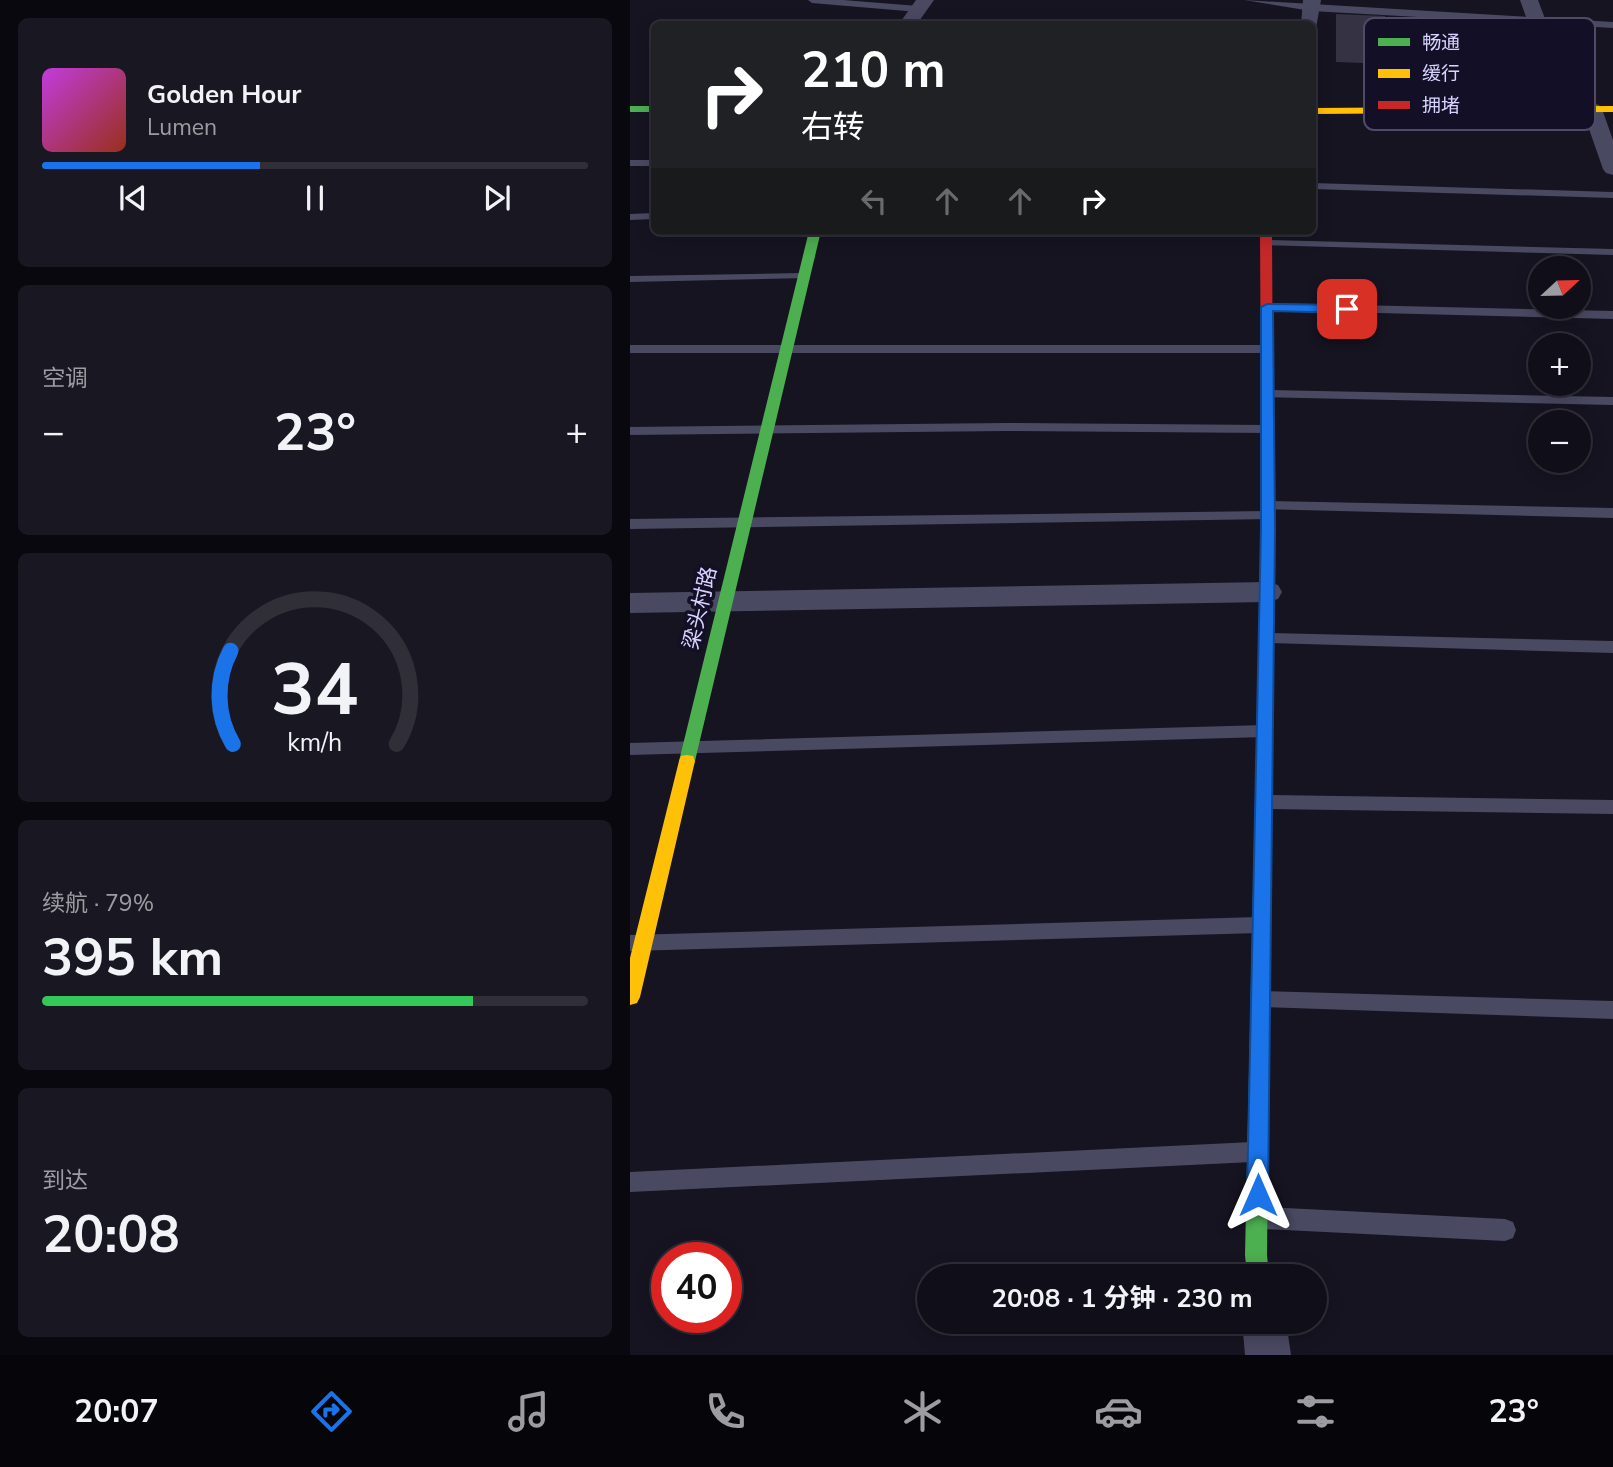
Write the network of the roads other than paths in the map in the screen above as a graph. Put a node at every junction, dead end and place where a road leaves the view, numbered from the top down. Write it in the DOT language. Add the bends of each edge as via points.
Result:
graph roads {
  1 [pos="813,0"];
  2 [pos="1248,0"];
  3 [pos="1529,0"];
  4 [pos="922,5"];
  5 [pos="1311,11"];
  6 [pos="1468,18"];
  7 [pos="1535,18"];
  8 [pos="910,21"];
  9 [pos="1595,24"];
  10 [pos="1613,25"];
  11 [pos="630,109"];
  12 [pos="651,109"];
  13 [pos="1316,111"];
  14 [pos="1364,111"];
  15 [pos="1603,112"];
  16 [pos="630,116"];
  17 [pos="651,116"];
  18 [pos="1364,116"];
  19 [pos="1316,117"];
  20 [pos="630,163"];
  21 [pos="651,163"];
  22 [pos="1613,169"];
  23 [pos="1316,186"];
  24 [pos="1613,195"];
  25 [pos="651,216"];
  26 [pos="630,217"];
  27 [pos="814,235"];
  28 [pos="1266,237"];
  29 [pos="1613,252"];
  30 [pos="803,276"];
  31 [pos="630,279"];
  32 [pos="1267,307"];
  33 [pos="1613,315"];
  34 [pos="786,348"];
  35 [pos="630,349"];
  36 [pos="1267,349"];
  37 [pos="1267,394"];
  38 [pos="1613,401"];
  39 [pos="766,428"];
  40 [pos="1268,429"];
  41 [pos="630,431"];
  42 [pos="1268,511"];
  43 [pos="1613,513"];
  44 [pos="744,522"];
  45 [pos="630,524"];
  46 [pos="1267,592"];
  47 [pos="725,601"];
  48 [pos="630,603"];
  49 [pos="1266,638"];
  50 [pos="1613,647"];
  51 [pos="1265,731"];
  52 [pos="690,748"];
  53 [pos="630,749"];
  54 [pos="1264,802"];
  55 [pos="1613,807"];
  56 [pos="1262,925"];
  57 [pos="637,942"];
  58 [pos="630,997"];
  59 [pos="1261,999"];
  60 [pos="1613,1010"];
  61 [pos="1258,1151"];
  62 [pos="630,1182"];
  63 [pos="1257,1217"];
  64 [pos="1505,1230"];
  65 [pos="1258,1264"];
  66 [pos="1266,1334"];
  67 [pos="1268,1355"];
  1 -- 4 [label="lane"];
  2 -- 5 [label="lane"];
  3 -- 7 [label="street"];
  4 -- 8 [label="street"];
  5 -- 6 [label="lane"];
  9 -- 10 [label="lane"];
  11 -- 12 [label="street"];
  13 -- 14 [label="street"];
  15 -- 22 [label="street"];
  16 -- 17 [label="street"];
  18 -- 19 [label="street"];
  20 -- 21 [label="lane"];
  23 -- 24 [label="lane"];
  25 -- 26 [label="lane"];
  27 -- 30 [label="street, 梁头村路"];
  28 -- 29 [label="lane"];
  28 -- 32 [label="street"];
  30 -- 31 [label="lane"];
  30 -- 34 [label="street, 梁头村路"];
  32 -- 33 [label="lane"];
  32 -- 36 [label="street"];
  34 -- 35 [label="lane"];
  34 -- 36 [label="lane"];
  34 -- 39 [label="street, 梁头村路"];
  36 -- 37 [label="street"];
  37 -- 38 [label="lane"];
  37 -- 40 [label="street"];
  39 -- 40 [label="lane"];
  39 -- 41 [label="lane"];
  39 -- 44 [label="street, 梁头村路"];
  40 -- 42 [label="street"];
  42 -- 43 [label="lane"];
  42 -- 44 [label="lane"];
  42 -- 46 [label="street"];
  44 -- 45 [label="lane"];
  44 -- 47 [label="street, 梁头村路"];
  46 -- 47 [label="street"];
  46 -- 49 [label="street"];
  47 -- 48 [label="street"];
  47 -- 52 [label="street, 梁头村路"];
  49 -- 50 [label="lane"];
  49 -- 51 [label="street"];
  51 -- 52 [label="lane"];
  51 -- 54 [label="street"];
  52 -- 53 [label="lane"];
  52 -- 57 [label="street, 梁头村路"];
  54 -- 55 [label="lane"];
  54 -- 56 [label="street"];
  56 -- 57 [label="lane"];
  56 -- 59 [label="street"];
  57 -- 58 [label="street, 梁头村路"];
  59 -- 60 [label="lane"];
  59 -- 61 [label="street"];
  61 -- 62 [label="lane"];
  61 -- 63 [label="street"];
  63 -- 64 [label="lane"];
  63 -- 65 [label="street"];
  66 -- 67 [label="street"];
}
